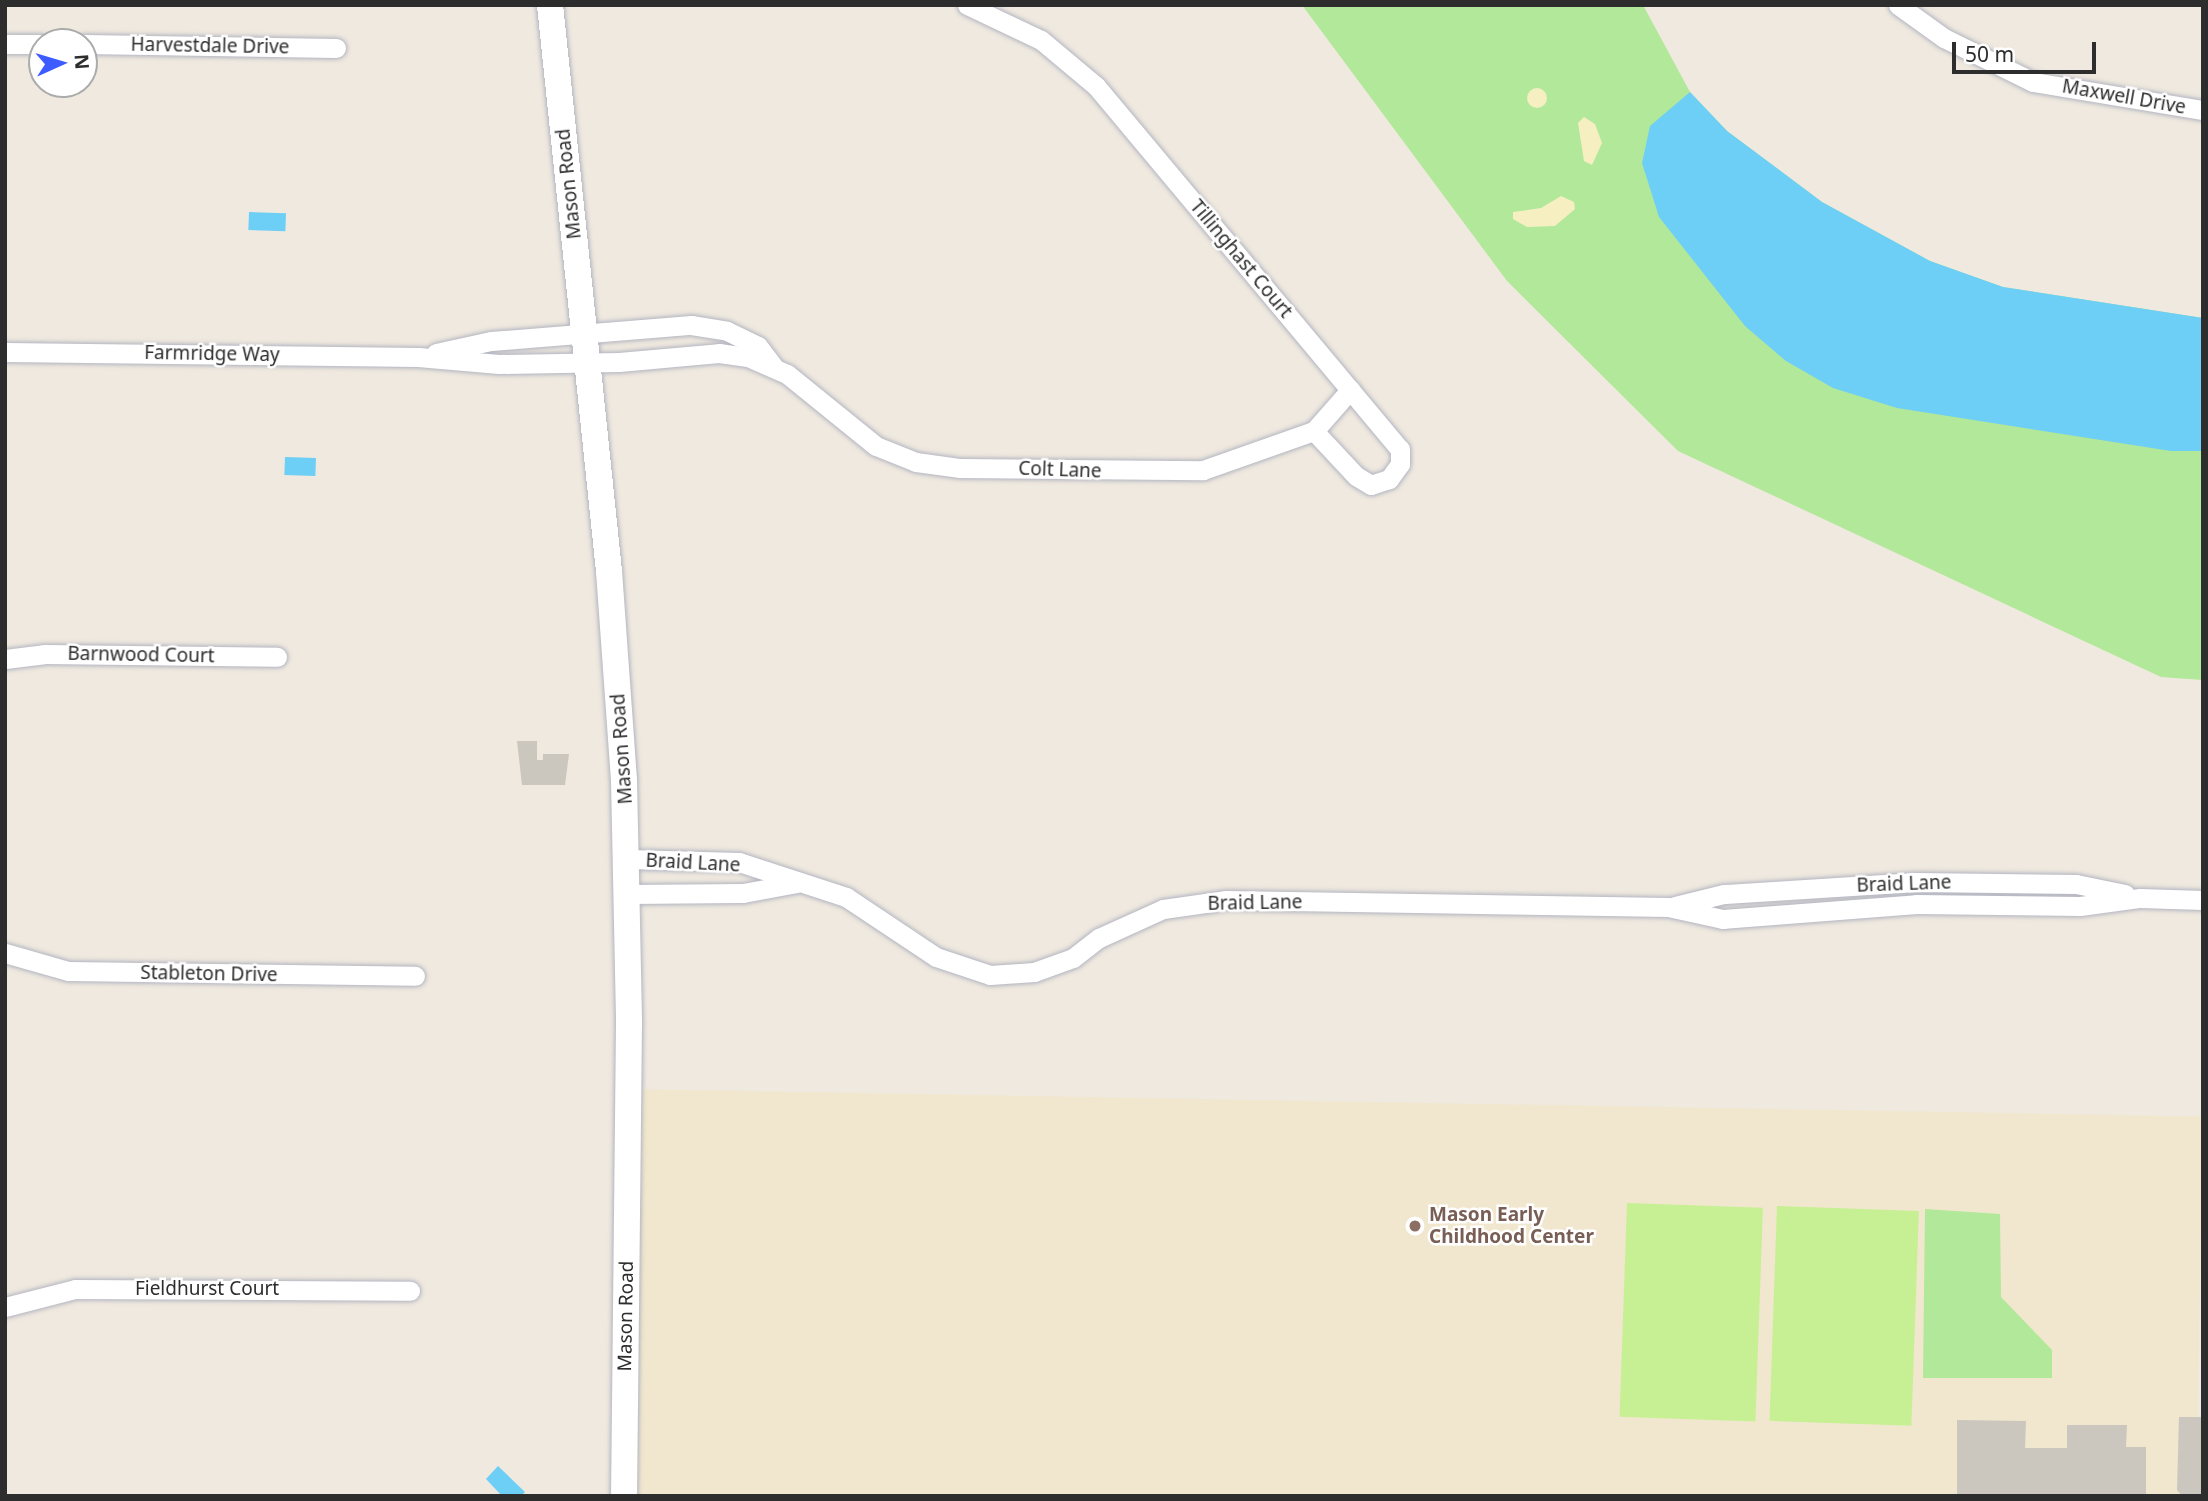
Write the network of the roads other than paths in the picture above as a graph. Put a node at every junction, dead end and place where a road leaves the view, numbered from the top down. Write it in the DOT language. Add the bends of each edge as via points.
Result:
graph roads {
  1 [pos="550,5"];
  2 [pos="967,5"];
  3 [pos="1898,5"];
  4 [pos="5,44"];
  5 [pos="28,44"];
  6 [pos="98,44"];
  7 [pos="336,48"];
  8 [pos="2203,110"];
  9 [pos="585,333"];
  10 [pos="5,352"];
  11 [pos="418,358"];
  12 [pos="588,363"];
  13 [pos="774,367"];
  14 [pos="1350,390"];
  15 [pos="1314,431"];
  16 [pos="277,657"];
  17 [pos="5,659"];
  18 [pos="628,859"];
  19 [pos="798,882"];
  20 [pos="628,894"];
  21 [pos="2203,900"];
  22 [pos="5,953"];
  23 [pos="415,976"];
  24 [pos="410,1292"];
  25 [pos="5,1307"];
  26 [pos="624,1496"];
  1 -- 9 [label="main road, Mason Road"];
  2 -- 14 [label="street, Tillinghast Court" via="1041,40 1096,86"];
  3 -- 8 [label="street, Maxwell Drive" via="1944,38 2033,82"];
  4 -- 5 [label="street"];
  6 -- 7 [label="street, Harvestdale Drive"];
  9 -- 11 [label="street, Farmridge Way" via="491,341"];
  9 -- 12 [label="main road, Mason Road"];
  9 -- 13 [label="street, Colt Lane" via="691,325 727,331 758,346"];
  10 -- 11 [label="street, Farmridge Way"];
  11 -- 12 [label="street, Farmridge Way" via="499,364"];
  12 -- 13 [label="street, Colt Lane" via="719,353"];
  12 -- 18 [label="main road, Mason Road" via="610,584"];
  13 -- 15 [label="street, Colt Lane" via="799,382 870,443 916,462 944,467 1203,470"];
  14 -- 15 [label="street, Colt Lane"];
  14 -- 15 [label="street, Tillinghast Court" via="1400,449 1400,464 1389,480 1371,485 1356,476"];
  16 -- 17 [label="street, Barnwood Court" via="44,654"];
  18 -- 19 [label="street, Braid Lane" via="739,862"];
  18 -- 20 [label="main road, Mason Road"];
  19 -- 20 [label="street, Braid Lane" via="743,893"];
  19 -- 21 [label="street, Braid Lane" via="846,897 936,957 990,975 1034,972 1073,958 1099,938 1163,909 1226,900 1668,907 1724,894 1916,882 2076,884 2140,898"];
  20 -- 26 [label="main road, Mason Road"];
  22 -- 23 [label="street, Stableton Drive" via="68,971"];
  24 -- 25 [label="street, Fieldhurst Court" via="75,1289"];
}
